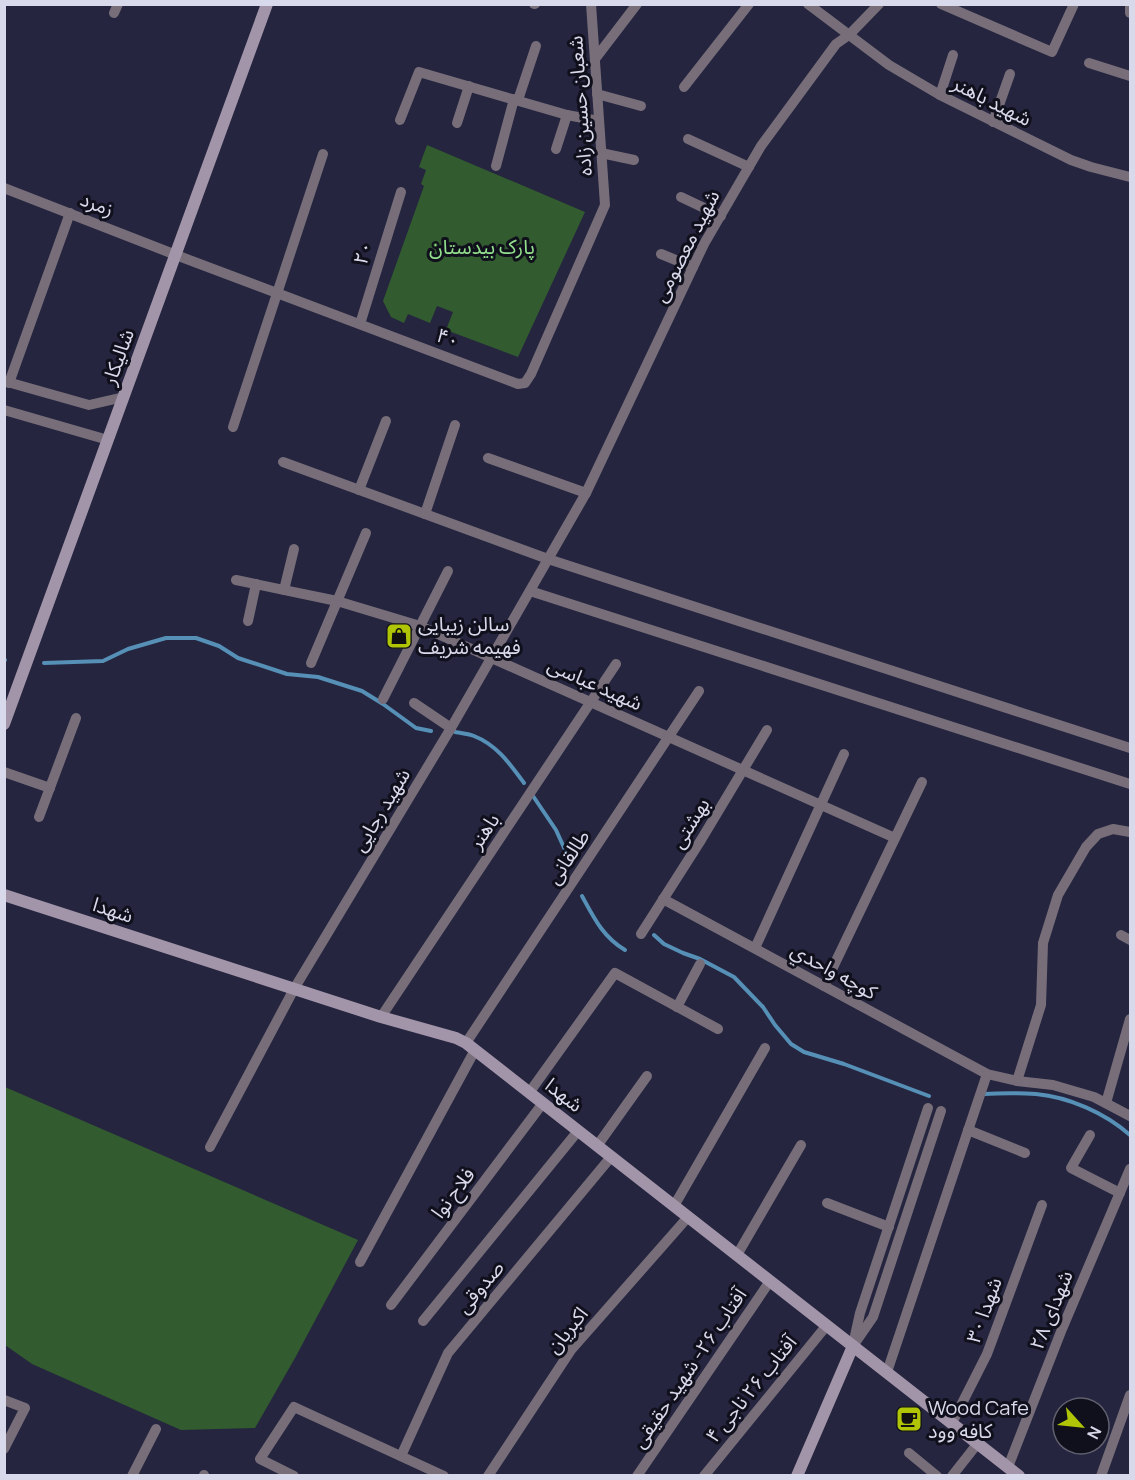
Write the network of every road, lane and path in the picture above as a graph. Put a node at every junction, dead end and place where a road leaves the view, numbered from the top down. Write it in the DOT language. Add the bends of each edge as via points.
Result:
graph roads {
  1 [pos="267,4"];
  2 [pos="591,4"];
  3 [pos="638,4"];
  4 [pos="749,4"];
  5 [pos="808,4"];
  6 [pos="879,4"];
  7 [pos="941,4"];
  8 [pos="1074,4"];
  9 [pos="1130,4"];
  10 [pos="1131,13"];
  11 [pos="849,35"];
  12 [pos="536,46"];
  13 [pos="953,55"];
  14 [pos="595,59"];
  15 [pos="1089,63"];
  16 [pos="1010,74"];
  17 [pos="1131,76"];
  18 [pos="469,86"];
  19 [pos="684,87"];
  20 [pos="597,94"];
  21 [pos="940,95"];
  22 [pos="516,100"];
  23 [pos="641,106"];
  24 [pos="567,115"];
  25 [pos="400,120"];
  26 [pos="599,122"];
  27 [pos="993,122"];
  28 [pos="457,123"];
  29 [pos="688,139"];
  30 [pos="556,149"];
  31 [pos="601,153"];
  32 [pos="323,154"];
  33 [pos="634,160"];
  34 [pos="496,166"];
  35 [pos="749,167"];
  36 [pos="1131,177"];
  37 [pos="4,188"];
  38 [pos="401,192"];
  39 [pos="681,197"];
  40 [pos="605,205"];
  41 [pos="70,213"];
  42 [pos="721,216"];
  43 [pos="661,254"];
  44 [pos="176,255"];
  45 [pos="693,267"];
  46 [pos="277,293"];
  47 [pos="360,324"];
  48 [pos="7,382"];
  49 [pos="124,397"];
  50 [pos="4,410"];
  51 [pos="386,421"];
  52 [pos="455,425"];
  53 [pos="233,427"];
  54 [pos="108,440"];
  55 [pos="488,458"];
  56 [pos="283,462"];
  57 [pos="359,490"];
  58 [pos="586,493"];
  59 [pos="425,514"];
  60 [pos="366,534"];
  61 [pos="294,549"];
  62 [pos="548,559"];
  63 [pos="448,571"];
  64 [pos="236,579"];
  65 [pos="256,584"];
  66 [pos="284,590"];
  67 [pos="530,591"];
  68 [pos="338,601"];
  69 [pos="248,621"];
  70 [pos="420,626"];
  71 [pos="491,657"];
  72 [pos="311,663"];
  73 [pos="616,664"];
  74 [pos="699,691"];
  75 [pos="382,699"];
  76 [pos="591,702"];
  77 [pos="414,703"];
  78 [pos="76,718"];
  79 [pos="4,723"];
  80 [pos="451,728"];
  81 [pos="767,730"];
  82 [pos="669,737"];
  83 [pos="1131,748"];
  84 [pos="844,754"];
  85 [pos="743,770"];
  86 [pos="4,772"];
  87 [pos="922,782"];
  88 [pos="1131,784"];
  89 [pos="50,788"];
  90 [pos="820,805"];
  91 [pos="39,817"];
  92 [pos="1131,832"];
  93 [pos="895,838"];
  94 [pos="4,895"];
  95 [pos="663,899"];
  96 [pos="641,934"];
  97 [pos="755,948"];
  98 [pos="699,964"];
  99 [pos="824,986"];
  100 [pos="294,989"];
  101 [pos="678,1007"];
  102 [pos="381,1017"];
  103 [pos="1131,1019"];
  104 [pos="718,1029"];
  105 [pos="471,1047"];
  106 [pos="765,1048"];
  107 [pos="987,1074"];
  108 [pos="647,1076"];
  109 [pos="1017,1081"];
  110 [pos="529,1093"];
  111 [pos="543,1103"];
  112 [pos="1106,1103"];
  113 [pos="928,1108"];
  114 [pos="941,1111"];
  115 [pos="1131,1116"];
  116 [pos="968,1130"];
  117 [pos="578,1131"];
  118 [pos="1090,1135"];
  119 [pos="801,1145"];
  120 [pos="597,1146"];
  121 [pos="210,1147"];
  122 [pos="1025,1154"];
  123 [pos="611,1157"];
  124 [pos="1131,1169"];
  125 [pos="905,1178"];
  126 [pos="918,1182"];
  127 [pos="1120,1193"];
  128 [pos="827,1203"];
  129 [pos="1042,1205"];
  130 [pos="674,1206"];
  131 [pos="688,1217"];
  132 [pos="889,1227"];
  133 [pos="737,1255"];
  134 [pos="360,1262"];
  135 [pos="770,1281"];
  136 [pos="391,1305"];
  137 [pos="423,1322"];
  138 [pos="827,1325"];
  139 [pos="853,1346"];
  140 [pos="887,1372"];
  141 [pos="1131,1395"];
  142 [pos="4,1400"];
  143 [pos="952,1423"];
  144 [pos="156,1429"];
  145 [pos="978,1443"];
  146 [pos="4,1449"];
  147 [pos="909,1453"];
  148 [pos="401,1456"];
  149 [pos="1008,1467"];
  150 [pos="132,1476"];
  151 [pos="294,1476"];
  152 [pos="444,1476"];
  153 [pos="488,1476"];
  154 [pos="637,1476"];
  155 [pos="704,1476"];
  156 [pos="797,1476"];
  157 [pos="937,1476"];
  158 [pos="952,1476"];
  159 [pos="1019,1476"];
  160 [pos="1101,1476"];
  1 -- 44 [label="main road, شالیکار"];
  2 -- 14 [label="street, شعبان حسین زاده"];
  3 -- 14 [label="street"];
  4 -- 19 [label="street"];
  5 -- 11 [label="street, شهید باهنر"];
  6 -- 11 [label="street, شهید معصومی"];
  7 -- 8 [label="street" via="1052,52"];
  9 -- 10 [label="street"];
  11 -- 21 [label="street, شهید باهنر" via="889,65"];
  11 -- 35 [label="street, شهید معصومی" via="836,44"];
  12 -- 22 [label="street"];
  13 -- 21 [label="street"];
  14 -- 20 [label="street, شعبان حسین زاده"];
  15 -- 17 [label="street"];
  16 -- 27 [label="street"];
  18 -- 22 [label="street"];
  18 -- 25 [label="street" via="419,72"];
  18 -- 28 [label="street"];
  20 -- 23 [label="street"];
  20 -- 26 [label="street, شعبان حسین زاده"];
  21 -- 27 [label="street, شهید باهنر"];
  22 -- 24 [label="street"];
  22 -- 34 [label="street"];
  24 -- 26 [label="street"];
  24 -- 30 [label="street"];
  26 -- 31 [label="street, شعبان حسین زاده"];
  27 -- 36 [label="street, شهید باهنر" via="1071,160"];
  29 -- 35 [label="street"];
  31 -- 33 [label="street"];
  31 -- 40 [label="street, شعبان حسین زاده"];
  32 -- 46 [label="street"];
  35 -- 42 [label="street, شهید معصومی"];
  37 -- 41 [label="street, زمرد"];
  38 -- 47 [label="street, ۲۰"];
  39 -- 42 [label="street"];
  40 -- 47 [label="street, ۴۰" via="525,383"];
  41 -- 44 [label="street, زمرد"];
  41 -- 48 [label="street"];
  42 -- 45 [label="street, شهید معصومی"];
  43 -- 45 [label="street"];
  44 -- 46 [label="street, ۴۰"];
  44 -- 49 [label="main road, شالیکار"];
  45 -- 58 [label="street, شهید معصومی"];
  46 -- 47 [label="street, ۴۰"];
  46 -- 53 [label="street"];
  48 -- 49 [label="street" via="89,405"];
  49 -- 54 [label="main road, شالیکار"];
  50 -- 54 [label="street"];
  51 -- 57 [label="street"];
  52 -- 59 [label="street"];
  54 -- 79 [label="main road, شالیکار"];
  55 -- 58 [label="street"];
  56 -- 57 [label="street"];
  57 -- 59 [label="street"];
  58 -- 62 [label="street, شهید رجایی"];
  59 -- 62 [label="street"];
  60 -- 68 [label="street"];
  61 -- 66 [label="street"];
  62 -- 67 [label="street, شهید رجایی"];
  62 -- 83 [label="street"];
  63 -- 70 [label="street"];
  64 -- 65 [label="street, شهید عباسی"];
  65 -- 66 [label="street, شهید عباسی"];
  65 -- 69 [label="street"];
  66 -- 68 [label="street, شهید عباسی"];
  67 -- 71 [label="street, شهید رجایی"];
  67 -- 88 [label="street"];
  68 -- 70 [label="street, شهید عباسی"];
  68 -- 72 [label="street"];
  70 -- 71 [label="street, شهید عباسی"];
  70 -- 75 [label="street"];
  71 -- 76 [label="street, شهید عباسی"];
  71 -- 80 [label="street, شهید رجایی"];
  73 -- 76 [label="street, باهنر"];
  74 -- 82 [label="street, طالقانی"];
  76 -- 82 [label="street, شهید عباسی"];
  76 -- 102 [label="street, باهنر"];
  77 -- 80 [label="street"];
  78 -- 89 [label="street"];
  80 -- 100 [label="street, شهید رجایی"];
  81 -- 85 [label="street, بهشتی"];
  82 -- 85 [label="street, شهید عباسی"];
  82 -- 105 [label="street, طالقانی"];
  84 -- 90 [label="street"];
  85 -- 90 [label="street, شهید عباسی"];
  85 -- 95 [label="street, بهشتی"];
  86 -- 89 [label="street"];
  87 -- 93 [label="street"];
  89 -- 91 [label="street"];
  90 -- 93 [label="street, شهید عباسی"];
  90 -- 97 [label="street"];
  92 -- 109 [label="street" via="1113,829 1098,834 1058,895 1043,943 1041,1005"];
  93 -- 99 [label="street"];
  94 -- 100 [label="main road, شهدا"];
  95 -- 96 [label="street, بهشتی"];
  95 -- 97 [label="street, كوچه واحدي"];
  97 -- 99 [label="street, كوچه واحدي"];
  98 -- 101 [label="street"];
  99 -- 107 [label="street, كوچه واحدي"];
  100 -- 102 [label="main road, شهدا"];
  100 -- 121 [label="street, شهید رجایی"];
  101 -- 104 [label="street"];
  101 -- 110 [label="street" via="615,973"];
  102 -- 105 [label="main road, شهدا" via="456,1038"];
  103 -- 112 [label="street"];
  105 -- 110 [label="main road, شهدا"];
  105 -- 134 [label="street, طالقانی"];
  106 -- 130 [label="street"];
  107 -- 109 [label="street, كوچه واحدي"];
  107 -- 116 [label="street"];
  108 -- 120 [label="street"];
  109 -- 112 [label="street, كوچه واحدي" via="1053,1085"];
  110 -- 111 [label="main road, شهدا"];
  111 -- 117 [label="main road, شهدا"];
  111 -- 136 [label="street, فلاح نوا"];
  112 -- 115 [label="street, كوچه واحدي"];
  113 -- 125 [label="street"];
  114 -- 126 [label="street"];
  116 -- 122 [label="street"];
  116 -- 140 [label="street"];
  117 -- 120 [label="main road, شهدا"];
  117 -- 137 [label="street"];
  118 -- 127 [label="street" via="1071,1168"];
  119 -- 133 [label="street"];
  120 -- 123 [label="main road, شهدا"];
  123 -- 130 [label="main road, شهدا"];
  123 -- 148 [label="street, صدوقی" via="448,1353"];
  124 -- 127 [label="street, شهدای ۲۸"];
  125 -- 126 [label="street"];
  125 -- 132 [label="street"];
  126 -- 139 [label="street" via="873,1317"];
  127 -- 149 [label="street, شهدای ۲۸"];
  128 -- 132 [label="street"];
  129 -- 143 [label="street, شهدا ۳۰" via="987,1354"];
  130 -- 131 [label="main road, شهدا"];
  131 -- 133 [label="main road, شهدا"];
  131 -- 153 [label="street, اکبریان" via="571,1350"];
  132 -- 139 [label="street"];
  133 -- 135 [label="main road, شهدا"];
  135 -- 138 [label="main road, شهدا"];
  135 -- 154 [label="street, آفتاب ۲۶- شهید حقیقی"];
  138 -- 139 [label="main road, شهدا"];
  138 -- 155 [label="street, آفتاب ۲۶ ناجی ۴"];
  139 -- 140 [label="main road, شهدا"];
  139 -- 156 [label="main road"];
  140 -- 143 [label="main road, شهدا"];
  141 -- 160 [label="street"];
  142 -- 146 [label="street" via="25,1408"];
  143 -- 145 [label="main road, شهدا"];
  144 -- 150 [label="street"];
  145 -- 149 [label="main road, شهدا"];
  145 -- 158 [label="street"];
  147 -- 157 [label="street"];
  148 -- 151 [label="street" via="294,1407 260,1459"];
  148 -- 152 [label="street"];
  149 -- 159 [label="main road, شهدا"];
}
